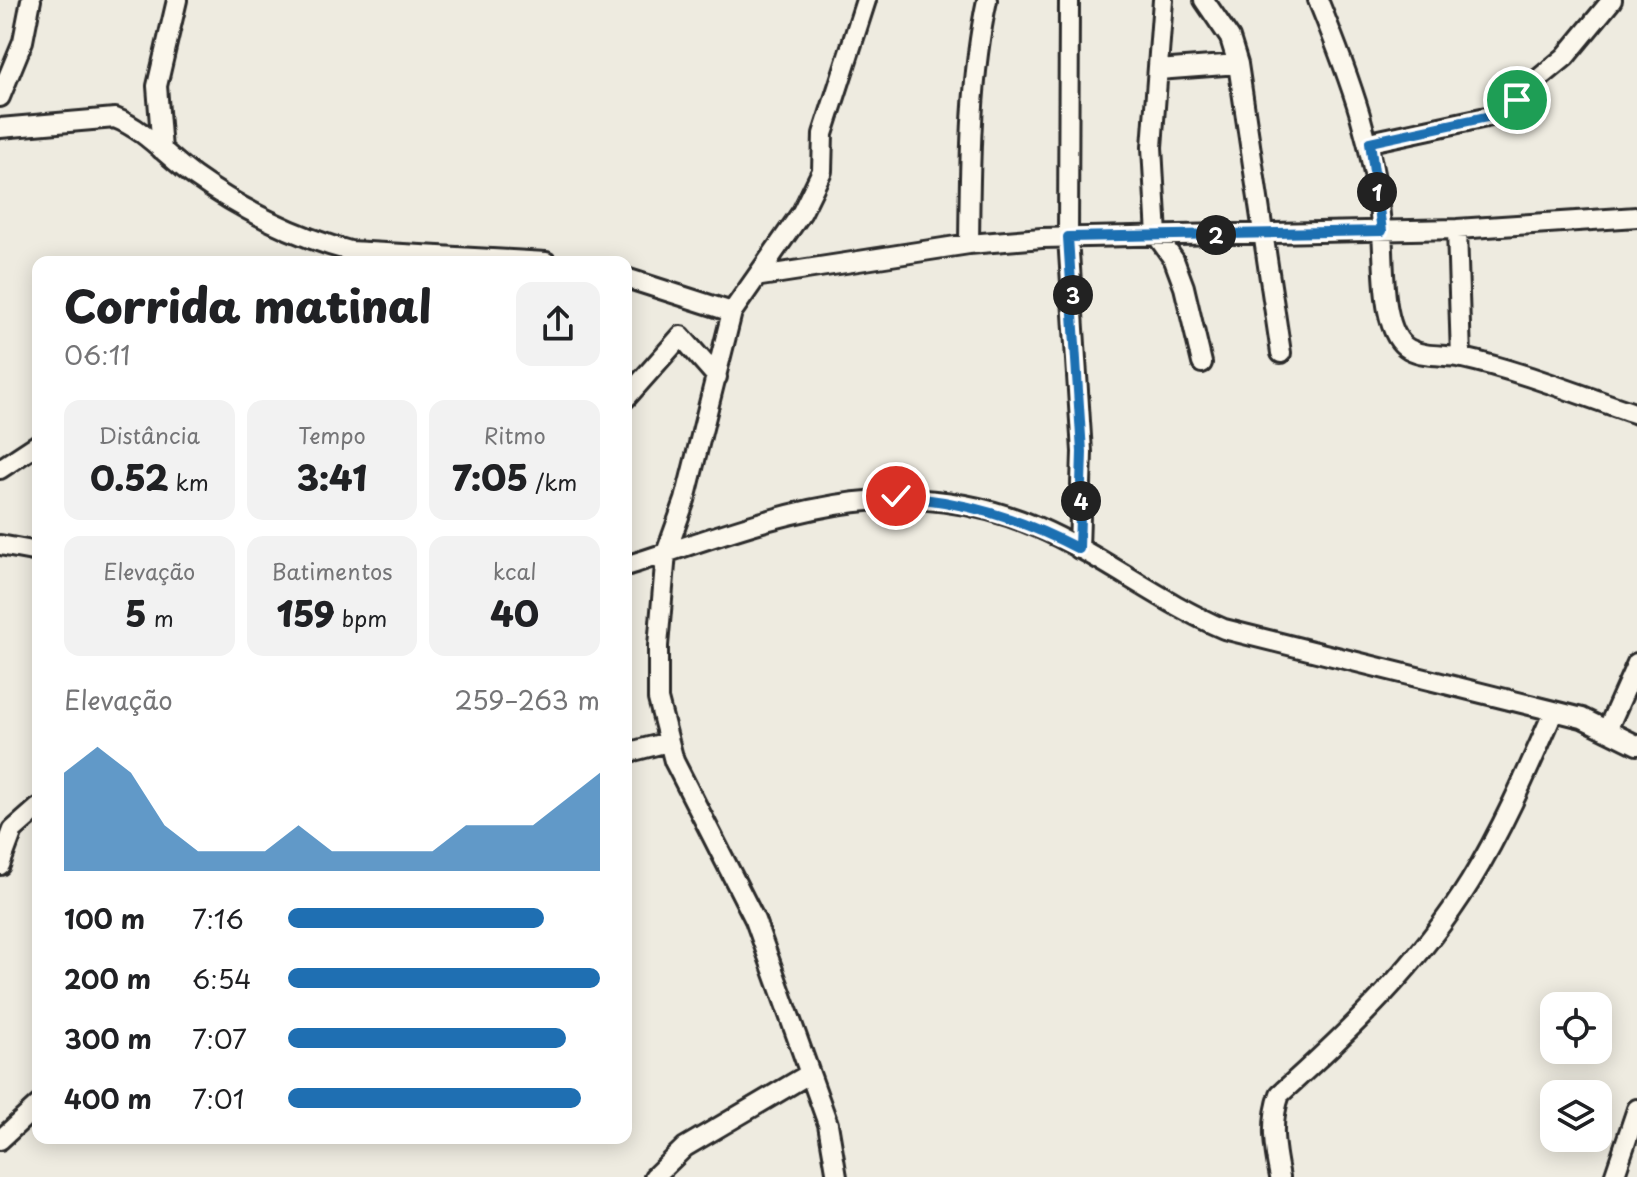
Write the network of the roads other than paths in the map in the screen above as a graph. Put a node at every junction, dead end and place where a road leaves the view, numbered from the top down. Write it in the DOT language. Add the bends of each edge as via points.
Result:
graph roads {
  1 [pos="31,0"];
  2 [pos="177,0"];
  3 [pos="866,0"];
  4 [pos="987,0"];
  5 [pos="1069,0"];
  6 [pos="1163,0"];
  7 [pos="1204,0"];
  8 [pos="1318,0"];
  9 [pos="1612,0"];
  10 [pos="1238,64"];
  11 [pos="1158,70"];
  12 [pos="0,97"];
  13 [pos="0,128"];
  14 [pos="1370,142"];
  15 [pos="162,150"];
  16 [pos="1637,217"];
  17 [pos="1457,229"];
  18 [pos="1382,231"];
  19 [pos="1263,235"];
  20 [pos="1157,236"];
  21 [pos="1068,237"];
  22 [pos="969,244"];
  23 [pos="439,256"];
  24 [pos="761,276"];
  25 [pos="632,280"];
  26 [pos="732,312"];
  27 [pos="1281,353"];
  28 [pos="1461,358"];
  29 [pos="1202,363"];
  30 [pos="717,377"];
  31 [pos="632,391"];
  32 [pos="1637,414"];
  33 [pos="32,448"];
  34 [pos="0,469"];
  35 [pos="0,545"];
  36 [pos="1079,549"];
  37 [pos="32,551"];
  38 [pos="666,553"];
  39 [pos="632,564"];
  40 [pos="1637,663"];
  41 [pos="1631,688"];
  42 [pos="1553,713"];
  43 [pos="1608,728"];
  44 [pos="668,742"];
  45 [pos="1637,745"];
  46 [pos="632,751"];
  47 [pos="32,813"];
  48 [pos="0,865"];
  49 [pos="809,1074"];
  50 [pos="1637,1109"];
  51 [pos="32,1111"];
  52 [pos="0,1140"];
  53 [pos="654,1177"];
  54 [pos="837,1177"];
  55 [pos="1280,1177"];
  56 [pos="1614,1177"];
  1 -- 12 [label="street" via="23,41"];
  2 -- 15 [label="street" via="157,86"];
  3 -- 24 [label="street" via="823,134 822,171"];
  4 -- 22 [label="street" via="974,91"];
  5 -- 21 [label="street"];
  6 -- 11 [label="street"];
  7 -- 10 [label="street" via="1230,38"];
  8 -- 14 [label="street"];
  9 -- 14 [label="street" via="1565,57 1491,116"];
  10 -- 11 [label="street"];
  10 -- 19 [label="street"];
  11 -- 20 [label="street" via="1152,147"];
  13 -- 15 [label="street" via="115,118"];
  14 -- 18 [label="street"];
  15 -- 23 [label="street" via="195,177 322,244 350,251"];
  16 -- 17 [label="street"];
  17 -- 18 [label="street"];
  17 -- 28 [label="street"];
  18 -- 19 [label="street"];
  18 -- 28 [label="street" via="1387,307 1395,333 1407,348"];
  19 -- 20 [label="street"];
  19 -- 27 [label="street"];
  20 -- 21 [label="street"];
  20 -- 29 [label="street" via="1184,287"];
  21 -- 22 [label="street"];
  21 -- 36 [label="street" via="1082,452"];
  22 -- 24 [label="street"];
  24 -- 26 [label="street"];
  25 -- 26 [label="street"];
  26 -- 30 [label="street"];
  28 -- 32 [label="street"];
  30 -- 31 [label="street" via="681,336"];
  30 -- 38 [label="street"];
  33 -- 34 [label="street"];
  35 -- 37 [label="street"];
  36 -- 38 [label="street" via="989,510 896,496 823,505"];
  36 -- 42 [label="street" via="1179,610 1224,629"];
  38 -- 39 [label="street"];
  38 -- 44 [label="street" via="658,699"];
  40 -- 41 [label="street"];
  41 -- 43 [label="street"];
  42 -- 43 [label="street"];
  42 -- 55 [label="street" via="1491,845 1443,922 1380,1000 1280,1094 1274,1144"];
  43 -- 45 [label="street"];
  44 -- 46 [label="street"];
  44 -- 49 [label="street" via="755,920"];
  47 -- 48 [label="street" via="13,830"];
  49 -- 53 [label="street" via="685,1147"];
  49 -- 54 [label="street" via="828,1124"];
  50 -- 56 [label="street"];
  51 -- 52 [label="street"];
}
